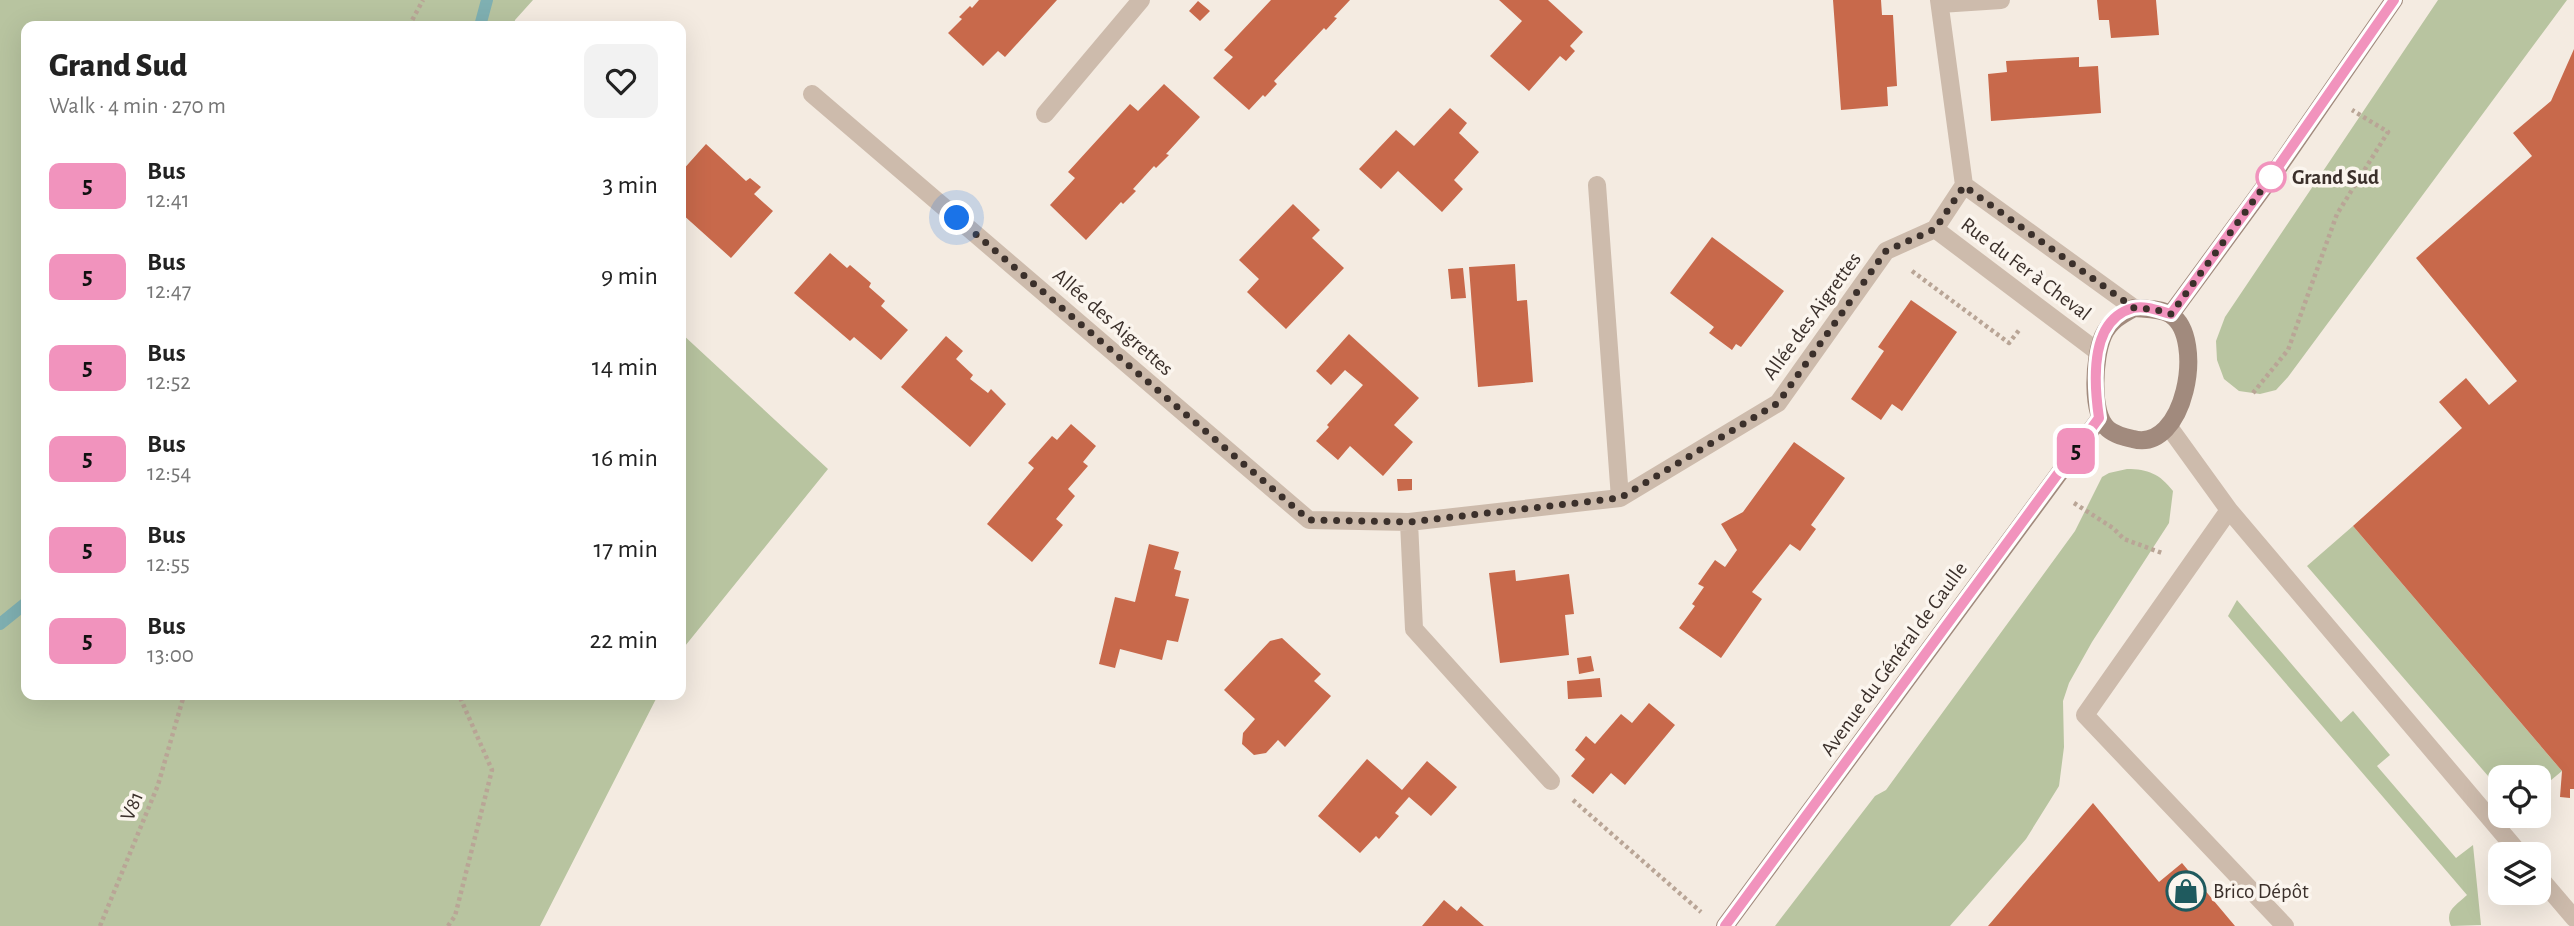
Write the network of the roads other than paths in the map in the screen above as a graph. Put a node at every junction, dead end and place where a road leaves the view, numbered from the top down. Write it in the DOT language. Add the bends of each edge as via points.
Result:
graph roads {
  1 [pos="1141,0"];
  2 [pos="2001,0"];
  3 [pos="2394,0"];
  4 [pos="1939,2"];
  5 [pos="812,94"];
  6 [pos="1045,114"];
  7 [pos="1597,185"];
  8 [pos="1964,186"];
  9 [pos="1935,229"];
  10 [pos="2134,308"];
  11 [pos="2171,314"];
  12 [pos="2098,352"];
  13 [pos="2099,418"];
  14 [pos="2169,426"];
  15 [pos="1620,498"];
  16 [pos="2229,510"];
  17 [pos="1409,522"];
  18 [pos="1551,781"];
  19 [pos="2510,842"];
  20 [pos="2551,891"];
  21 [pos="2574,918"];
  22 [pos="1725,926"];
  23 [pos="2284,926"];
  24 [pos="2564,926"];
  1 -- 6 [label="street"];
  2 -- 4 [label="street, Rue du Fer à Cheval"];
  3 -- 11 [label="street"];
  4 -- 8 [label="street, Rue du Fer à Cheval"];
  5 -- 17 [label="street, Allée des Aigrettes" via="1309,520"];
  7 -- 15 [label="street"];
  8 -- 9 [label="street, Rue du Fer à Cheval"];
  8 -- 10 [label="street, Rue du Fer à Cheval"];
  9 -- 12 [label="street, Rue du Fer à Cheval"];
  9 -- 15 [label="street, Allée des Aigrettes" via="1886,251 1778,403"];
  10 -- 11 [label="street"];
  10 -- 12 [label="street" via="2117,317 2103,334"];
  11 -- 14 [label="street" via="2188,343 2183,397"];
  12 -- 13 [label="street" via="2095,393"];
  13 -- 14 [label="street" via="2121,436 2140,441 2158,436"];
  13 -- 22 [label="street, Avenue du Général de Gaulle"];
  14 -- 16 [label="street"];
  15 -- 17 [label="street, Allée des Aigrettes"];
  16 -- 19 [label="street"];
  16 -- 23 [label="street" via="2085,715"];
  17 -- 18 [label="street" via="1415,629"];
  20 -- 21 [label="street"];
  21 -- 24 [label="street"];
}
